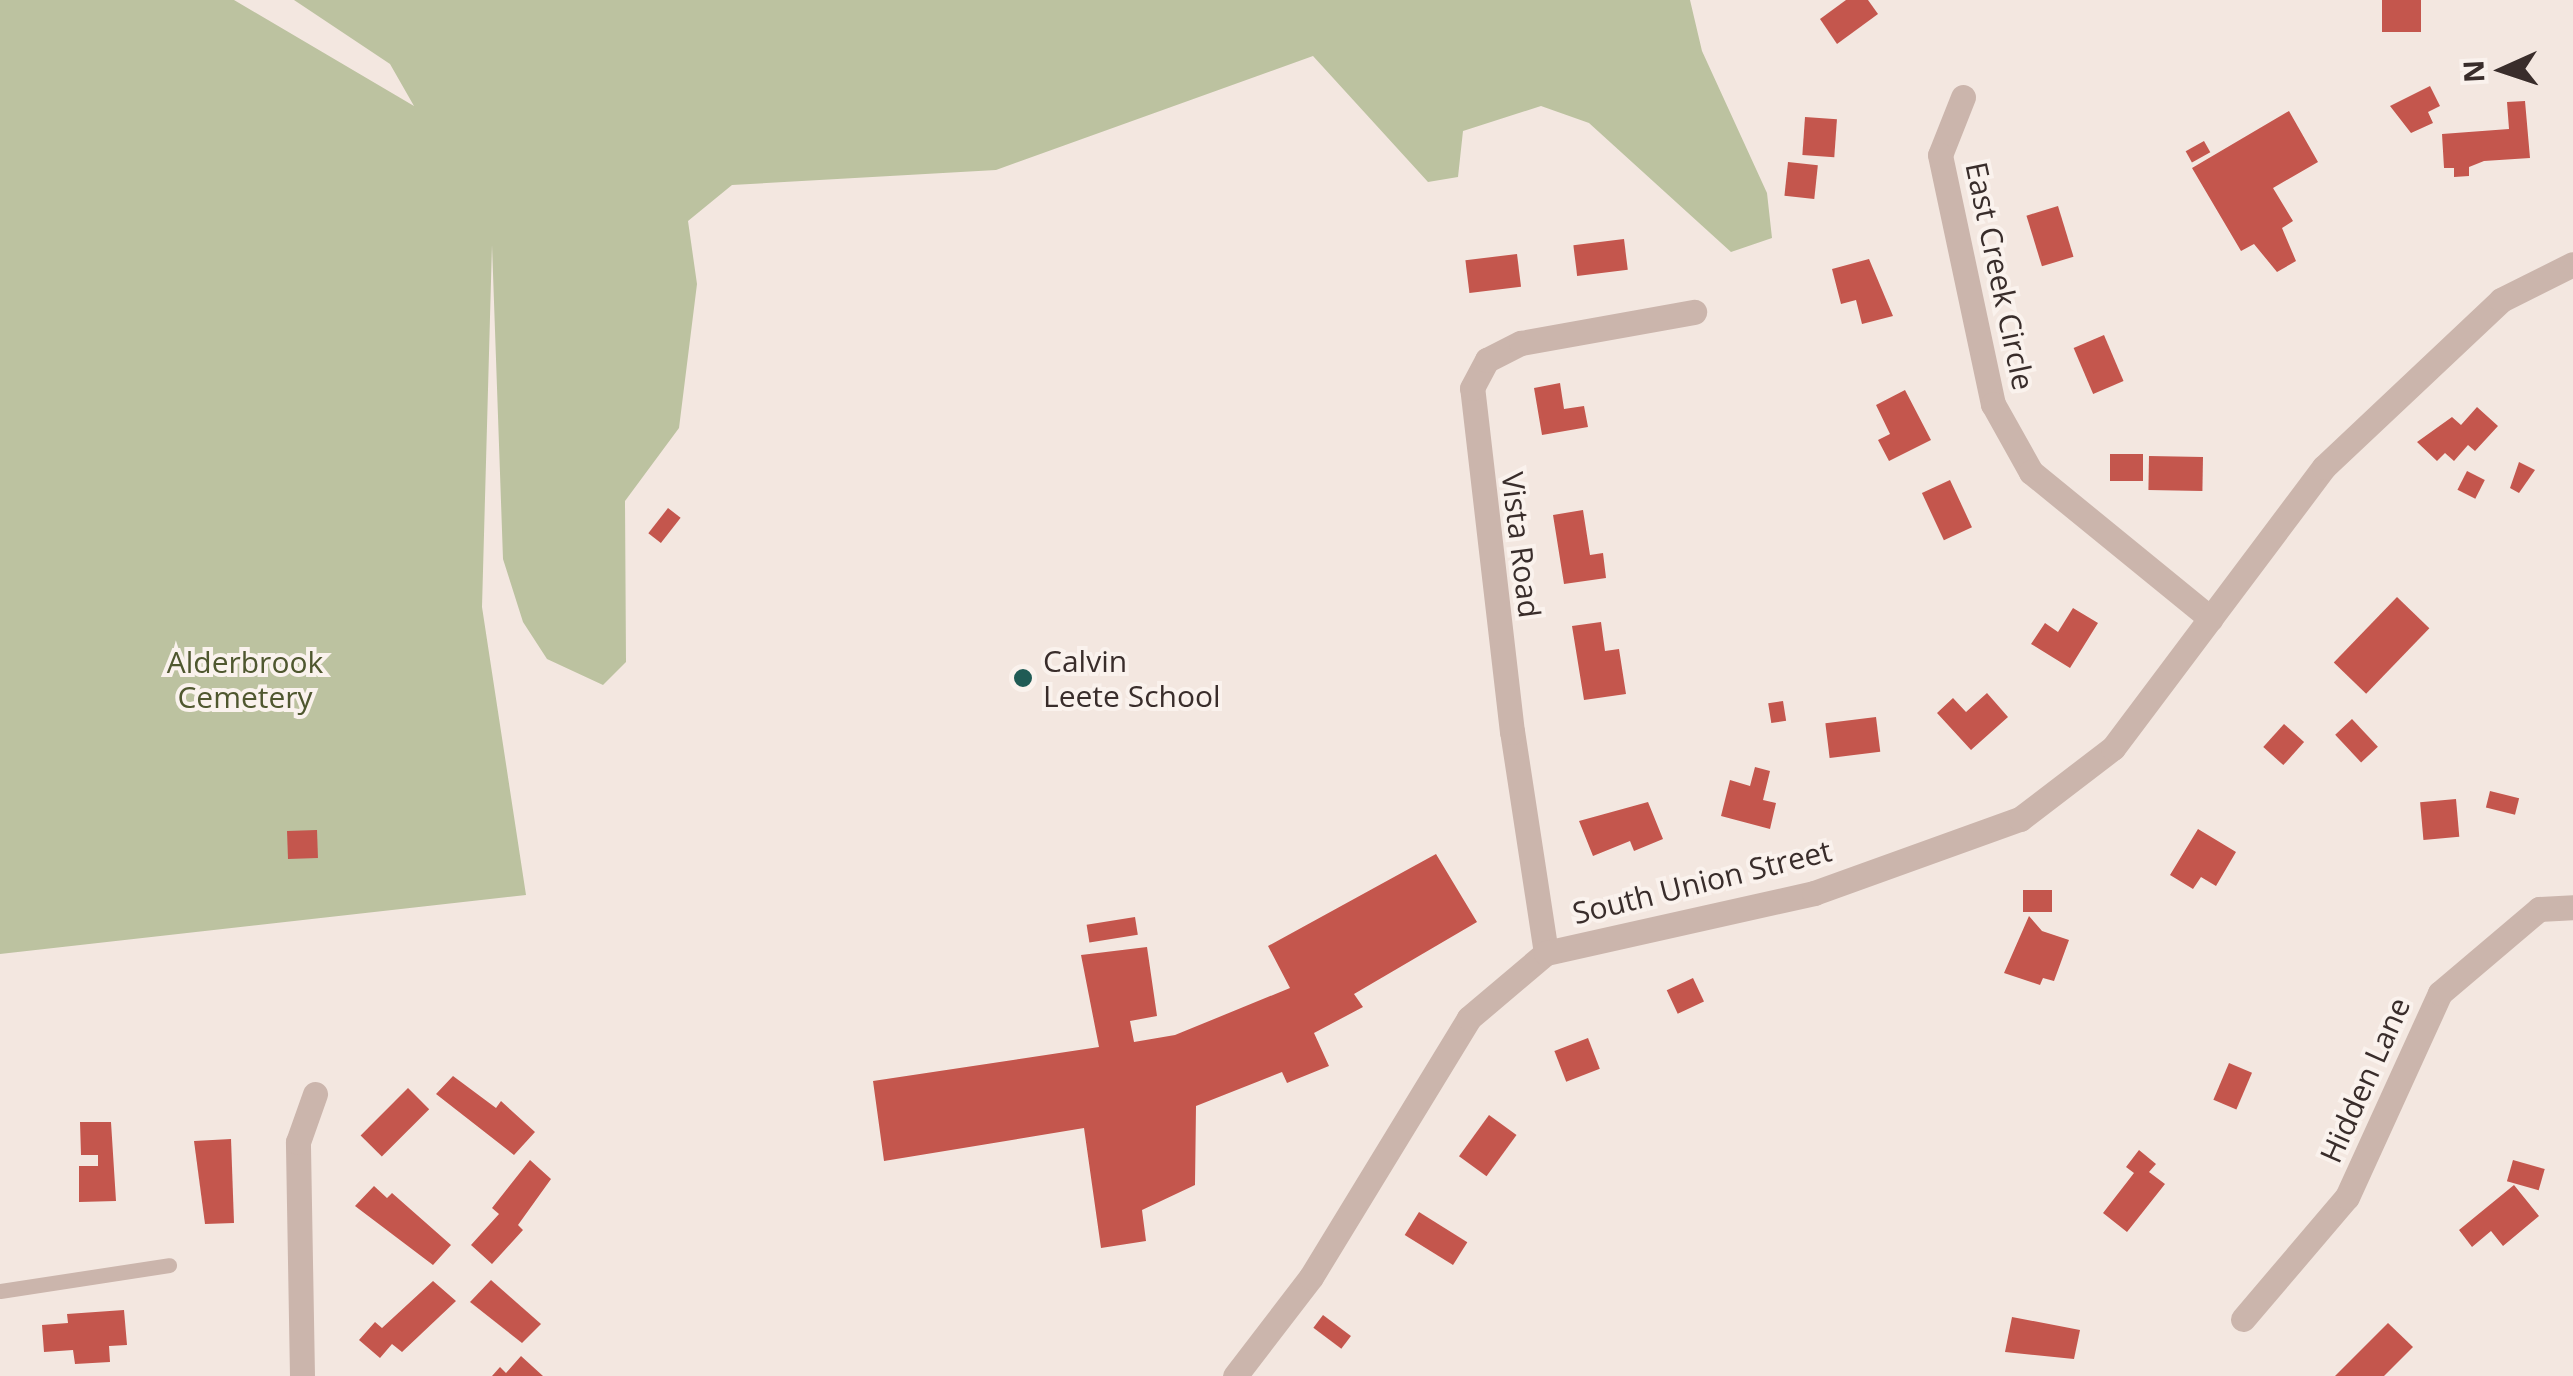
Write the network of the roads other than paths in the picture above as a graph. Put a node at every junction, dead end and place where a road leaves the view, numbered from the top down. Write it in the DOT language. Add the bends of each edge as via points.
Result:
graph roads {
  1 [pos="1963,97"];
  2 [pos="2573,264"];
  3 [pos="1694,312"];
  4 [pos="2211,619"];
  5 [pos="2573,907"];
  6 [pos="1546,953"];
  7 [pos="315,1094"];
  8 [pos="169,1265"];
  9 [pos="0,1291"];
  10 [pos="2243,1320"];
  11 [pos="302,1376"];
  12 [pos="1235,1376"];
  1 -- 4 [label="street, East Creek Circle" via="1940,156 1993,404 2030,472"];
  2 -- 4 [label="street, South Union Street" via="2501,300 2324,467"];
  3 -- 6 [label="street, Vista Road" via="1521,343 1487,360 1472,388 1512,732"];
  4 -- 6 [label="street, South Union Street" via="2113,748 2020,819 1814,893"];
  5 -- 10 [label="street, Hidden Lane" via="2539,910 2440,993 2347,1197"];
  6 -- 12 [label="street, South Union Street" via="1469,1018 1310,1277"];
  7 -- 11 [label="street" via="298,1142"];
  8 -- 9 [label="lane"];
}
